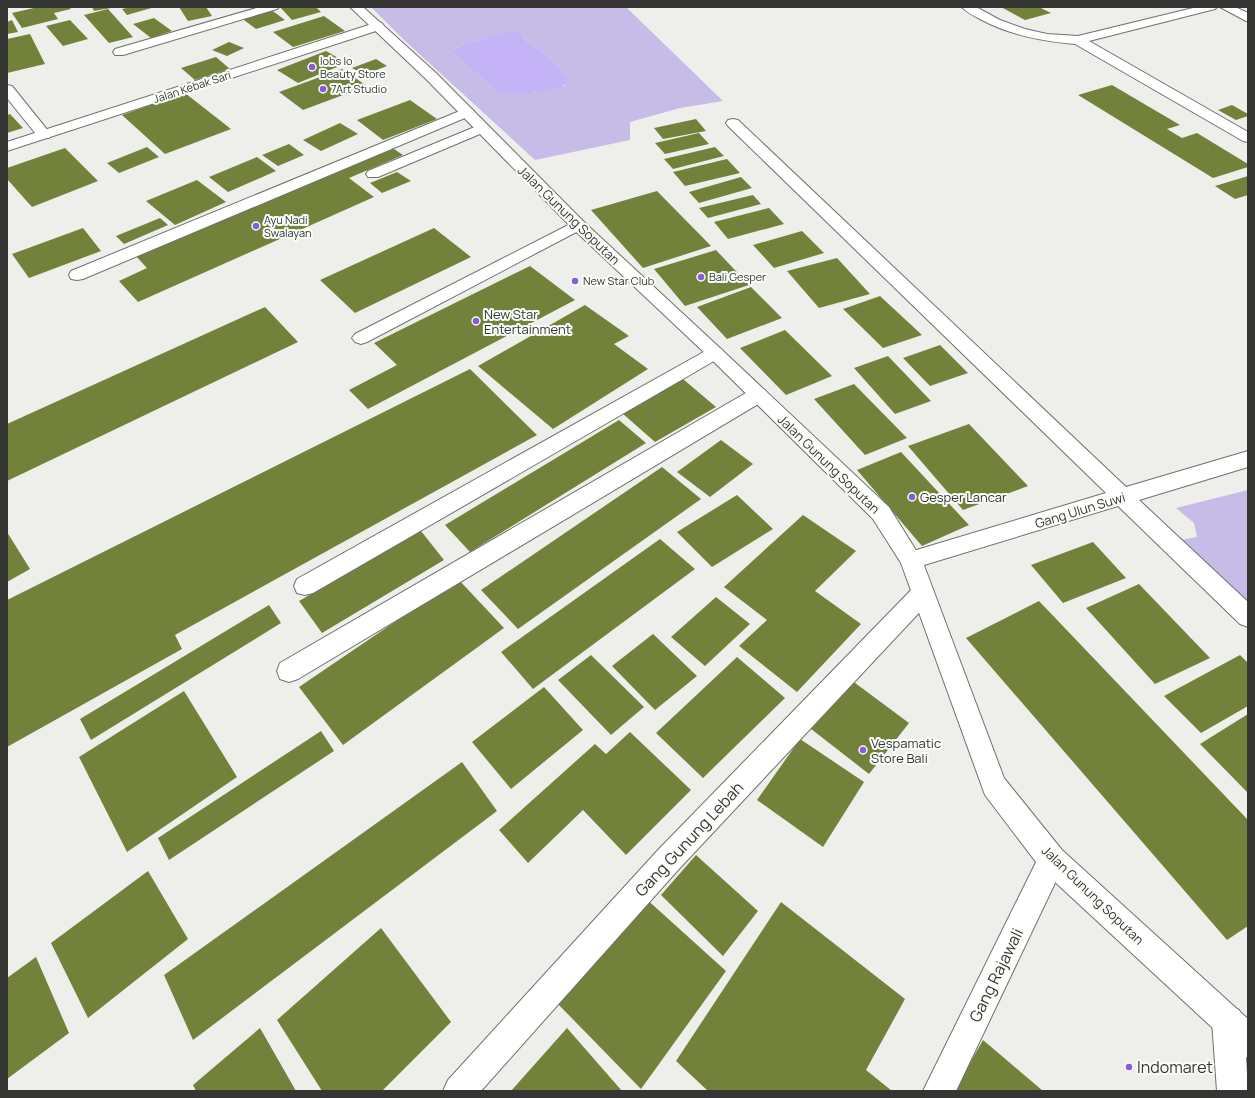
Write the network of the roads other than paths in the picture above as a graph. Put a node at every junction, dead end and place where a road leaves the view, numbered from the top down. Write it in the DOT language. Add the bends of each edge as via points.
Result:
graph roads {
  1 [pos="273,7"];
  2 [pos="356,7"];
  3 [pos="968,7"];
  4 [pos="1211,7"];
  5 [pos="1226,7"];
  6 [pos="1248,18"];
  7 [pos="378,26"];
  8 [pos="1078,40"];
  9 [pos="119,52"];
  10 [pos="7,89"];
  11 [pos="467,112"];
  12 [pos="732,123"];
  13 [pos="482,128"];
  14 [pos="44,135"];
  15 [pos="1248,138"];
  16 [pos="7,148"];
  17 [pos="374,174"];
  18 [pos="578,225"];
  19 [pos="77,275"];
  20 [pos="361,338"];
  21 [pos="715,353"];
  22 [pos="758,395"];
  23 [pos="1248,459"];
  24 [pos="1122,497"];
  25 [pos="911,560"];
  26 [pos="306,586"];
  27 [pos="923,593"];
  28 [pos="1248,618"];
  29 [pos="289,672"];
  30 [pos="1052,860"];
  31 [pos="1238,1032"];
  32 [pos="460,1091"];
  33 [pos="939,1091"];
  34 [pos="1233,1091"];
  1 -- 9 [label="street"];
  2 -- 7 [label="street, Jalan Gunung Soputan"];
  3 -- 8 [label="street" via="1016,32"];
  4 -- 8 [label="street"];
  5 -- 6 [label="street"];
  7 -- 11 [label="street, Jalan Gunung Soputan"];
  7 -- 14 [label="street, Jalan Kebak Sari"];
  8 -- 15 [label="street"];
  10 -- 14 [label="street"];
  11 -- 13 [label="street, Jalan Gunung Soputan"];
  11 -- 19 [label="street"];
  12 -- 24 [label="street"];
  13 -- 17 [label="street"];
  13 -- 18 [label="street, Jalan Gunung Soputan"];
  14 -- 16 [label="street, Jalan Kebak Sari"];
  18 -- 20 [label="street"];
  18 -- 21 [label="street, Jalan Gunung Soputan"];
  21 -- 22 [label="street, Jalan Gunung Soputan"];
  21 -- 26 [label="street"];
  22 -- 25 [label="street, Jalan Gunung Soputan" via="881,513"];
  22 -- 29 [label="street"];
  23 -- 24 [label="street, Gang Ulun Suwi"];
  24 -- 25 [label="street, Gang Ulun Suwi"];
  24 -- 28 [label="street"];
  25 -- 27 [label="street, Jalan Gunung Soputan"];
  27 -- 30 [label="street, Jalan Gunung Soputan" via="994,786"];
  27 -- 32 [label="street, Gang Gunung Lebah" via="668,860"];
  30 -- 31 [label="street, Jalan Gunung Soputan"];
  30 -- 33 [label="street, Gang Rajawali"];
  31 -- 34 [label="street"];
}
